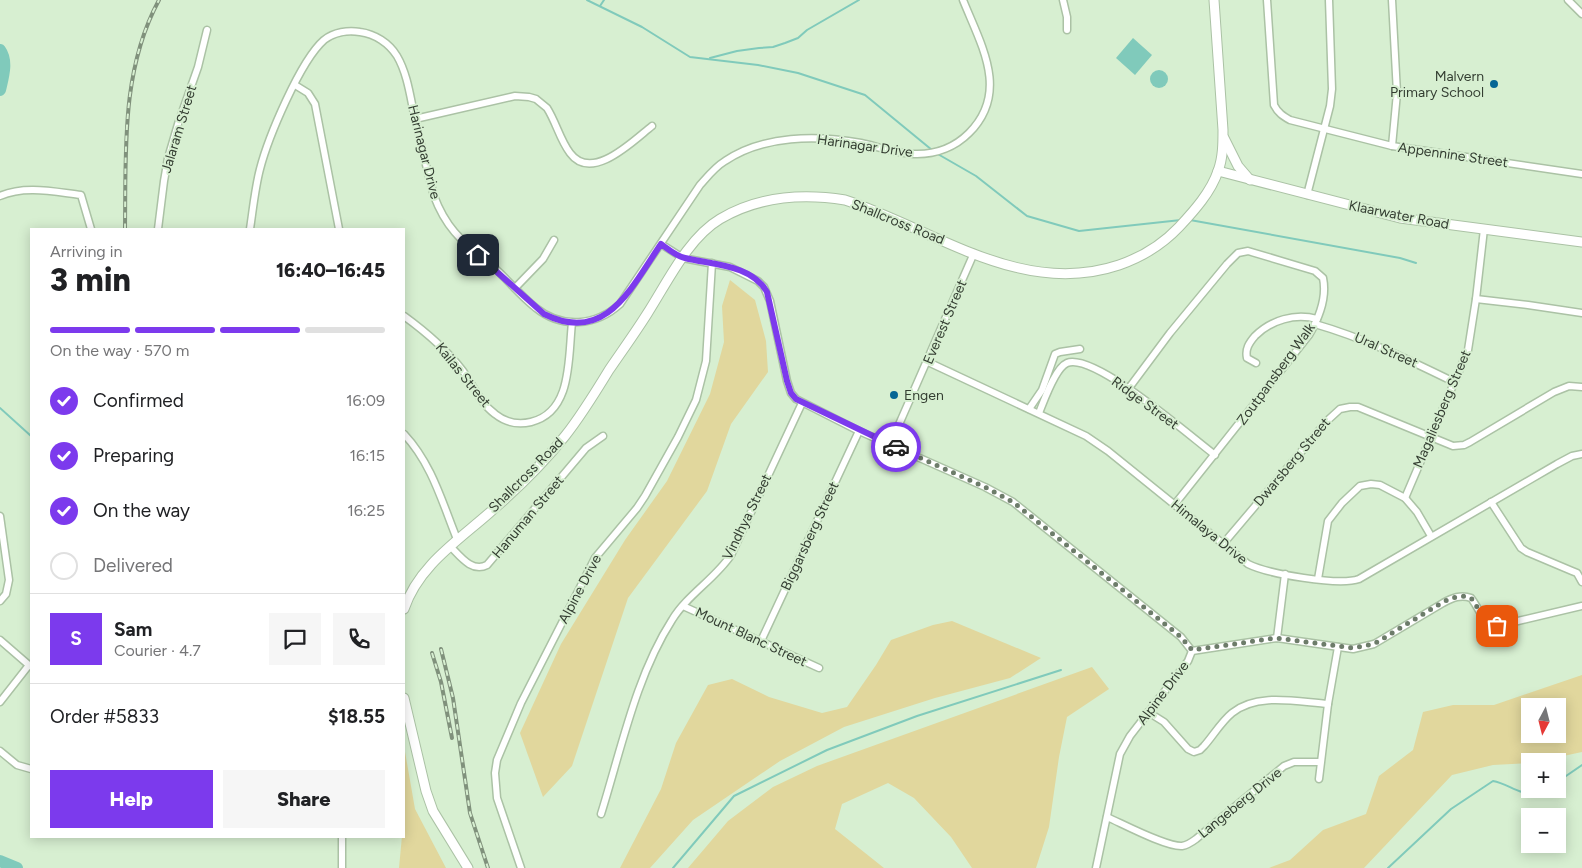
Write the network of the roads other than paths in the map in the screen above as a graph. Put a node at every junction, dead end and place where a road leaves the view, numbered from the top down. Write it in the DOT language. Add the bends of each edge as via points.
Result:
graph roads {
  1 [pos="963,0"];
  2 [pos="1063,0"];
  3 [pos="1214,0"];
  4 [pos="1267,0"];
  5 [pos="1329,0"];
  6 [pos="1392,0"];
  7 [pos="1568,0"];
  8 [pos="1582,14"];
  9 [pos="207,30"];
  10 [pos="1067,30"];
  11 [pos="295,85"];
  12 [pos="415,119"];
  13 [pos="652,126"];
  14 [pos="1324,129"];
  15 [pos="1223,135"];
  16 [pos="1392,146"];
  17 [pos="1218,171"];
  18 [pos="1582,174"];
  19 [pos="1250,180"];
  20 [pos="1307,195"];
  21 [pos="0,196"];
  22 [pos="91,228"];
  23 [pos="158,228"];
  24 [pos="250,228"];
  25 [pos="338,228"];
  26 [pos="1484,229"];
  27 [pos="554,240"];
  28 [pos="1582,242"];
  29 [pos="661,244"];
  30 [pos="974,253"];
  31 [pos="683,258"];
  32 [pos="712,263"];
  33 [pos="515,288"];
  34 [pos="1476,299"];
  35 [pos="1582,313"];
  36 [pos="405,317"];
  37 [pos="1316,322"];
  38 [pos="572,323"];
  39 [pos="1080,349"];
  40 [pos="928,362"];
  41 [pos="1256,363"];
  42 [pos="1454,382"];
  43 [pos="1582,387"];
  44 [pos="1129,388"];
  45 [pos="802,403"];
  46 [pos="1029,408"];
  47 [pos="1039,413"];
  48 [pos="859,431"];
  49 [pos="405,435"];
  50 [pos="603,436"];
  51 [pos="1430,437"];
  52 [pos="890,445"];
  53 [pos="1582,454"];
  54 [pos="1215,455"];
  55 [pos="1405,498"];
  56 [pos="1491,502"];
  57 [pos="1175,504"];
  58 [pos="0,516"];
  59 [pos="1431,536"];
  60 [pos="457,539"];
  61 [pos="1223,544"];
  62 [pos="450,546"];
  63 [pos="1285,574"];
  64 [pos="1318,579"];
  65 [pos="1582,582"];
  66 [pos="0,601"];
  67 [pos="683,606"];
  68 [pos="1582,606"];
  69 [pos="405,607"];
  70 [pos="1276,638"];
  71 [pos="0,640"];
  72 [pos="761,641"];
  73 [pos="1338,646"];
  74 [pos="1192,650"];
  75 [pos="30,666"];
  76 [pos="819,668"];
  77 [pos="0,702"];
  78 [pos="405,702"];
  79 [pos="1328,704"];
  80 [pos="1148,712"];
  81 [pos="0,751"];
  82 [pos="1320,762"];
  83 [pos="30,769"];
  84 [pos="1319,779"];
  85 [pos="601,814"];
  86 [pos="1107,817"];
  87 [pos="342,838"];
  88 [pos="342,868"];
  89 [pos="468,868"];
  90 [pos="520,868"];
  91 [pos="1096,868"];
  1 -- 29 [label="street, Harinagar Drive" via="984,52 990,78 987,106 965,137 946,148 924,154 805,138 774,142 744,151 724,161 708,175"];
  2 -- 10 [label="street"];
  3 -- 15 [label="street, Shallcross Road"];
  4 -- 14 [label="street, Appennine Street" via="1277,112 1290,120"];
  5 -- 14 [label="street" via="1332,88"];
  6 -- 16 [label="street" via="1397,92"];
  7 -- 8 [label="street"];
  9 -- 23 [label="street, Jalaram Street" via="168,158"];
  11 -- 12 [label="street, Harinagar Drive" via="310,56 325,40 346,31 370,34 397,56"];
  11 -- 24 [label="street, Harinagar Drive" via="265,153"];
  11 -- 25 [label="street" via="308,93 315,104"];
  12 -- 13 [label="street" via="505,98 530,97 547,108 571,155 590,163 613,156"];
  12 -- 33 [label="street, Harinagar Drive" via="434,196 447,224"];
  14 -- 16 [label="street, Appennine Street"];
  14 -- 20 [label="street"];
  15 -- 17 [label="street, Shallcross Road"];
  15 -- 19 [label="street" via="1238,166"];
  16 -- 18 [label="street, Appennine Street"];
  17 -- 19 [label="street, Klaarwater Road"];
  17 -- 30 [label="street, Shallcross Road" via="1202,200 1159,246 1110,268 1047,274 1008,266"];
  19 -- 20 [label="street, Klaarwater Road"];
  20 -- 26 [label="street, Klaarwater Road" via="1400,218"];
  21 -- 22 [label="street" via="24,190 81,196"];
  26 -- 28 [label="street, Klaarwater Road"];
  26 -- 34 [label="street, Magaliesberg Street"];
  27 -- 33 [label="street" via="543,259"];
  29 -- 31 [label="street"];
  29 -- 38 [label="street, Harinagar Drive" via="613,310 596,320"];
  30 -- 31 [label="street, Shallcross Road" via="856,204 800,196 758,202 720,219 698,237"];
  30 -- 40 [label="street, Everest Street"];
  31 -- 32 [label="street"];
  31 -- 60 [label="street, Shallcross Road" via="561,441 524,482"];
  32 -- 45 [label="street" via="730,267 764,287 791,393"];
  32 -- 90 [label="street, Alpine Drive" via="706,361 696,400 645,496 595,558 521,704 497,760 497,798"];
  33 -- 38 [label="street, Harinagar Drive" via="544,314"];
  34 -- 35 [label="street"];
  34 -- 42 [label="street, Magaliesberg Street" via="1468,350"];
  36 -- 38 [label="street, Kailas Street" via="446,351 494,413 504,420 521,423 542,418 560,399 566,382"];
  37 -- 41 [label="street, Ural Street" via="1308,316 1296,317 1264,328 1247,349 1247,358"];
  37 -- 42 [label="street, Ural Street" via="1370,342"];
  37 -- 44 [label="street, Zoutpansberg Walk" via="1324,290 1320,274 1257,253 1238,253"];
  37 -- 54 [label="street, Zoutpansberg Walk" via="1300,348"];
  39 -- 46 [label="street" via="1055,354 1042,390"];
  40 -- 46 [label="street, Himalaya Drive"];
  40 -- 52 [label="street, Everest Street"];
  42 -- 51 [label="street, Magaliesberg Street"];
  43 -- 51 [label="street, Dwarsberg Street" via="1569,386 1554,392 1464,445 1453,446"];
  44 -- 47 [label="street, Ridge Street" via="1083,363 1070,362 1058,372"];
  44 -- 54 [label="street, Ridge Street"];
  45 -- 48 [label="street, Alpine Drive"];
  45 -- 67 [label="street, Vindhya Street" via="731,555"];
  46 -- 47 [label="street, Himalaya Drive"];
  47 -- 57 [label="street, Himalaya Drive" via="1097,443"];
  48 -- 52 [label="street, Alpine Drive"];
  48 -- 72 [label="street, Biggarsberg Street"];
  49 -- 60 [label="street" via="427,465"];
  50 -- 62 [label="street, Hanuman Street" via="586,448 487,565 472,567"];
  51 -- 55 [label="street, Magaliesberg Street"];
  51 -- 61 [label="street, Dwarsberg Street" via="1363,409 1340,409"];
  52 -- 74 [label="street, Alpine Drive" via="1013,502 1181,637"];
  53 -- 56 [label="street, Himalaya Drive" via="1572,456"];
  54 -- 57 [label="street, Zoutpansberg Walk"];
  55 -- 59 [label="street"];
  55 -- 64 [label="street" via="1380,485 1365,484 1356,489 1328,521"];
  56 -- 59 [label="street, Himalaya Drive"];
  56 -- 65 [label="street" via="1521,548 1577,573"];
  57 -- 61 [label="street, Himalaya Drive"];
  58 -- 66 [label="street" via="9,580 6,594"];
  59 -- 64 [label="street, Himalaya Drive" via="1359,579 1345,582"];
  60 -- 62 [label="street, Shallcross Road"];
  61 -- 63 [label="street, Himalaya Drive" via="1256,568"];
  62 -- 69 [label="street, Shallcross Road" via="423,574"];
  63 -- 64 [label="street, Himalaya Drive"];
  63 -- 70 [label="street"];
  67 -- 72 [label="street, Mount Blanc Street"];
  67 -- 85 [label="street, Vindhya Street" via="672,620 645,672"];
  68 -- 73 [label="street" via="1497,626 1485,620 1471,598 1454,597 1367,646"];
  70 -- 73 [label="street"];
  70 -- 74 [label="street"];
  71 -- 75 [label="street"];
  72 -- 76 [label="street, Mount Blanc Street"];
  73 -- 79 [label="street"];
  74 -- 80 [label="street, Alpine Drive" via="1188,661"];
  75 -- 77 [label="street"];
  78 -- 89 [label="street" via="426,791 437,818"];
  79 -- 80 [label="street" via="1256,702 1231,714 1200,750 1194,752 1164,722"];
  79 -- 82 [label="street"];
  80 -- 86 [label="street, Alpine Drive" via="1120,754"];
  81 -- 83 [label="street" via="17,765"];
  82 -- 84 [label="street"];
  82 -- 86 [label="street, Langeberg Drive" via="1294,762 1284,766 1184,846 1167,843"];
  86 -- 91 [label="street, Alpine Drive"];
  87 -- 88 [label="street"];
}
